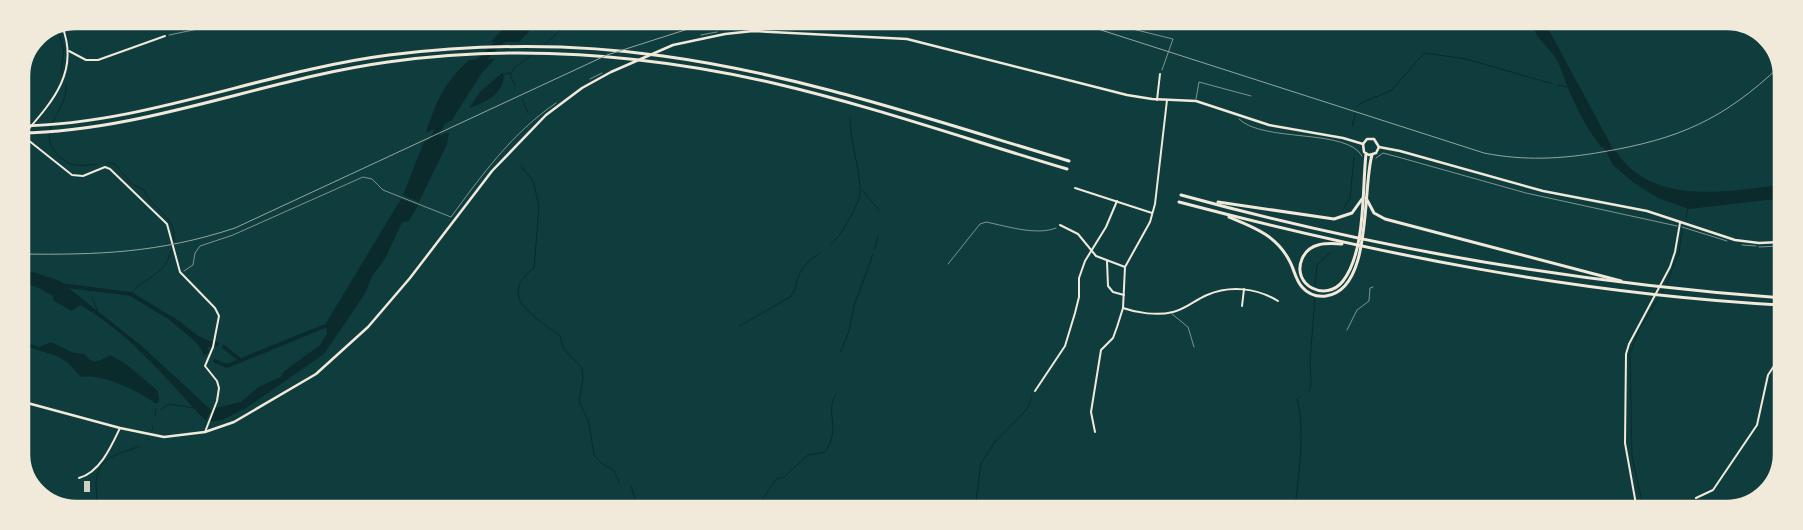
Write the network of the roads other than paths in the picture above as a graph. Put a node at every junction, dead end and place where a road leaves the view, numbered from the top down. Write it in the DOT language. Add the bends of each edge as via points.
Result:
graph roads {
  1 [pos="63,31"];
  2 [pos="164,36"];
  3 [pos="69,51"];
  4 [pos="1160,74"];
  5 [pos="1251,96"];
  6 [pos="1157,100"];
  7 [pos="1167,100"];
  8 [pos="1196,101"];
  9 [pos="29,125"];
  10 [pos="29,126"];
  11 [pos="29,134"];
  12 [pos="29,141"];
  13 [pos="1363,144"];
  14 [pos="1379,148"];
  15 [pos="1366,154"];
  16 [pos="1372,155"];
  17 [pos="1368,161"];
  18 [pos="1069,162"];
  19 [pos="1067,169"];
  20 [pos="1076,188"];
  21 [pos="1181,195"];
  22 [pos="1364,198"];
  23 [pos="1117,201"];
  24 [pos="1202,201"];
  25 [pos="1179,202"];
  26 [pos="1219,212"];
  27 [pos="1152,213"];
  28 [pos="1680,222"];
  29 [pos="1060,225"];
  30 [pos="1350,244"];
  31 [pos="1774,244"];
  32 [pos="1090,251"];
  33 [pos="1107,260"];
  34 [pos="1125,267"];
  35 [pos="1628,283"];
  36 [pos="1244,289"];
  37 [pos="1124,295"];
  38 [pos="1774,297"];
  39 [pos="1278,301"];
  40 [pos="1774,304"];
  41 [pos="1242,306"];
  42 [pos="1123,308"];
  43 [pos="1172,313"];
  44 [pos="1194,347"];
  45 [pos="1774,366"];
  46 [pos="1035,391"];
  47 [pos="29,403"];
  48 [pos="120,428"];
  49 [pos="205,432"];
  50 [pos="1094,432"];
  51 [pos="79,478"];
  52 [pos="1696,498"];
  53 [pos="1635,501"];
  1 -- 3 [label="street"];
  2 -- 3 [label="street" via="98,60 86,60"];
  3 -- 9 [label="street" via="58,90"];
  4 -- 6 [label="street"];
  5 -- 8 [label="lane" via="1199,82"];
  6 -- 7 [label="main road"];
  6 -- 49 [label="main road" via="1062,80 907,39 753,31 672,45 641,57 582,88 546,114 482,182 387,306 325,367 234,422"];
  7 -- 8 [label="main road"];
  7 -- 27 [label="street"];
  8 -- 13 [label="main road" via="1269,125"];
  10 -- 18 [label="highway" via="79,123 128,115 280,76 359,60 441,50 524,46 606,50 744,70 862,98"];
  11 -- 19 [label="highway" via="130,122 299,78 360,66 511,52 587,54 674,64 810,92"];
  12 -- 49 [label="street" via="72,175 83,176 105,166 167,224 180,272 218,312 213,347 204,367 218,381 219,395"];
  13 -- 14 [label="main road" via="1367,139 1374,139"];
  13 -- 15 [label="main road"];
  14 -- 16 [label="main road"];
  14 -- 28 [label="main road" via="1535,189 1634,208"];
  15 -- 16 [label="main road"];
  15 -- 17 [label="highway"];
  16 -- 17 [label="highway"];
  17 -- 22 [label="highway"];
  20 -- 23 [label="street"];
  21 -- 24 [label="highway"];
  22 -- 24 [label="highway" via="1352,212 1334,219"];
  22 -- 26 [label="highway" via="1363,238 1355,266 1343,288 1326,296 1314,295 1303,288 1284,252 1269,236"];
  22 -- 30 [label="highway" via="1357,243 1345,278 1326,292 1316,291 1307,285 1300,268 1308,250 1324,244"];
  22 -- 35 [label="highway" via="1374,213 1386,220"];
  23 -- 27 [label="street"];
  23 -- 32 [label="street" via="1106,227"];
  24 -- 35 [label="highway" via="1482,262"];
  25 -- 26 [label="highway"];
  26 -- 30 [label="highway"];
  27 -- 34 [label="street"];
  28 -- 31 [label="main road" via="1735,240"];
  28 -- 53 [label="street" via="1670,267 1626,354 1625,444"];
  29 -- 32 [label="street" via="1078,234"];
  30 -- 40 [label="highway" via="1496,272 1627,290"];
  32 -- 33 [label="street"];
  32 -- 46 [label="street" via="1079,278 1078,297 1065,346"];
  33 -- 34 [label="street"];
  33 -- 37 [label="street" via="1108,286 1113,292"];
  34 -- 37 [label="street"];
  35 -- 38 [label="highway"];
  36 -- 39 [label="street"];
  36 -- 41 [label="street"];
  36 -- 43 [label="street" via="1207,295"];
  37 -- 42 [label="street"];
  42 -- 43 [label="street"];
  42 -- 50 [label="street" via="1112,338 1101,350 1091,412"];
  43 -- 44 [label="lane" via="1188,327"];
  45 -- 52 [label="street" via="1768,375 1758,422 1713,490"];
  47 -- 48 [label="main road"];
  48 -- 49 [label="main road" via="164,437"];
  48 -- 51 [label="street" via="92,474"];
}
